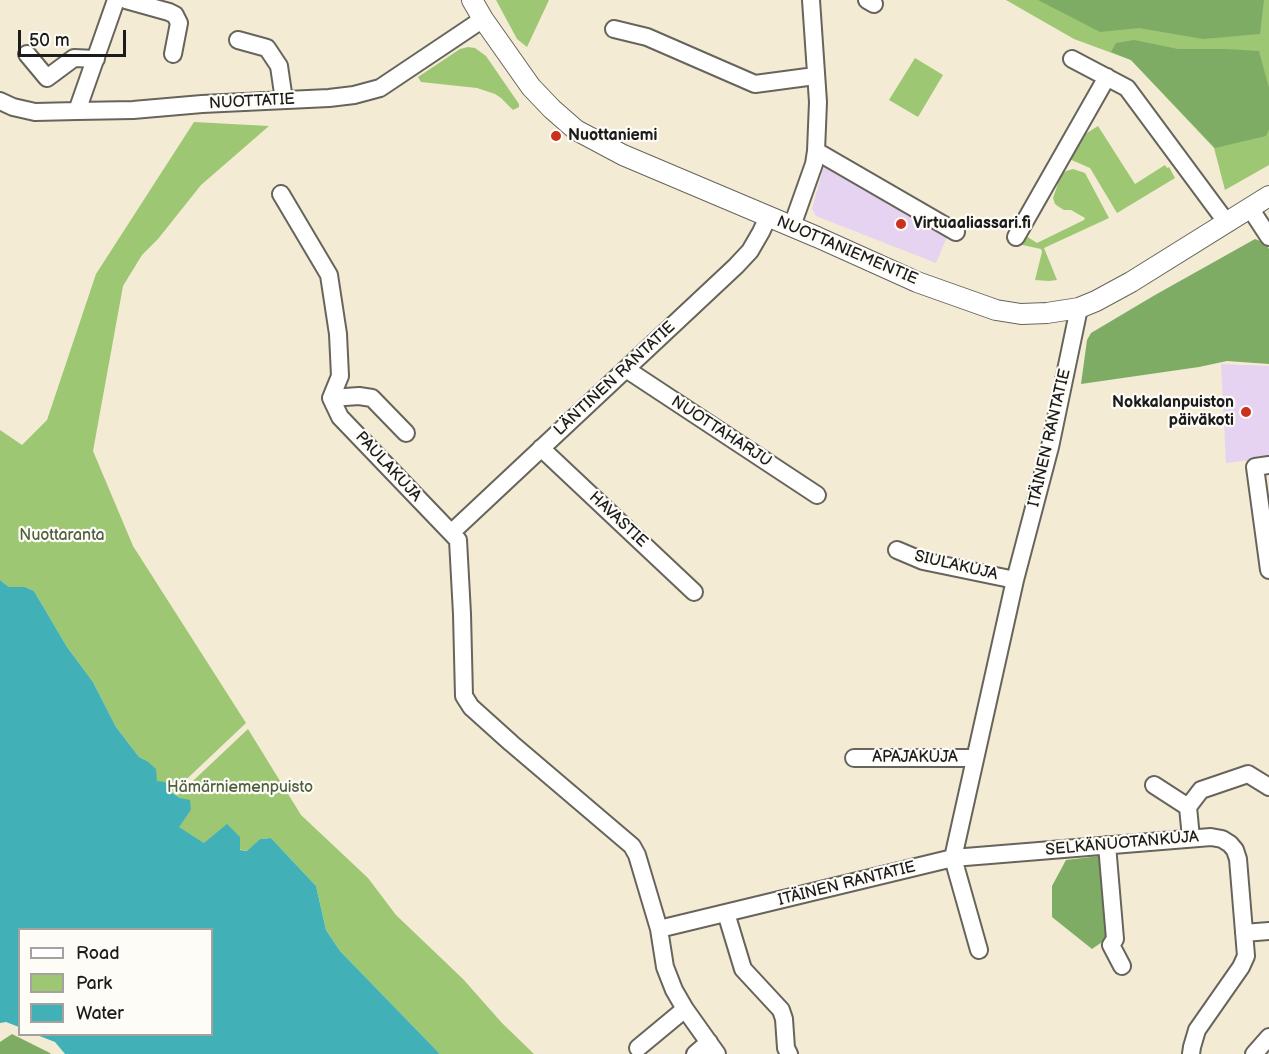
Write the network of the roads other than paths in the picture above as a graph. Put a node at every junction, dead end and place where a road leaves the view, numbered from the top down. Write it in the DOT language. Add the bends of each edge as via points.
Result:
graph roads {
  1 [pos="116,0"];
  2 [pos="126,0"];
  3 [pos="472,0"];
  4 [pos="811,0"];
  5 [pos="483,19"];
  6 [pos="614,29"];
  7 [pos="238,40"];
  8 [pos="27,54"];
  9 [pos="173,54"];
  10 [pos="96,59"];
  11 [pos="1072,59"];
  12 [pos="815,76"];
  13 [pos="1107,77"];
  14 [pos="284,100"];
  15 [pos="0,101"];
  16 [pos="77,111"];
  17 [pos="816,151"];
  18 [pos="281,194"];
  19 [pos="1269,196"];
  20 [pos="1250,208"];
  21 [pos="768,217"];
  22 [pos="1227,223"];
  23 [pos="792,226"];
  24 [pos="956,232"];
  25 [pos="1016,237"];
  26 [pos="1269,237"];
  27 [pos="1079,308"];
  28 [pos="626,369"];
  29 [pos="331,398"];
  30 [pos="406,433"];
  31 [pos="541,448"];
  32 [pos="1269,465"];
  33 [pos="817,495"];
  34 [pos="452,532"];
  35 [pos="897,550"];
  36 [pos="1269,570"];
  37 [pos="1015,580"];
  38 [pos="694,592"];
  39 [pos="854,758"];
  40 [pos="975,758"];
  41 [pos="1154,785"];
  42 [pos="1269,787"];
  43 [pos="1188,807"];
  44 [pos="1191,838"];
  45 [pos="1107,845"];
  46 [pos="953,858"];
  47 [pos="726,913"];
  48 [pos="659,929"];
  49 [pos="1269,931"];
  50 [pos="1244,933"];
  51 [pos="979,950"];
  52 [pos="1122,966"];
  53 [pos="685,1009"];
  54 [pos="1269,1036"];
  55 [pos="638,1048"];
  56 [pos="713,1048"];
  57 [pos="695,1054"];
  58 [pos="789,1054"];
  59 [pos="1191,1054"];
  60 [pos="1254,1054"];
  1 -- 10 [label="street"];
  2 -- 9 [label="street" via="175,15 179,23"];
  3 -- 5 [label="main road, NUOTTANIEMENTIE"];
  4 -- 12 [label="street"];
  5 -- 14 [label="street, NUOTTATIE" via="380,88 354,96"];
  5 -- 21 [label="main road, NUOTTANIEMENTIE" via="531,87 576,130 623,155"];
  6 -- 12 [label="street" via="647,37 754,84"];
  7 -- 14 [label="street" via="267,48 279,66"];
  8 -- 10 [label="street" via="47,78 74,58"];
  10 -- 16 [label="street"];
  11 -- 13 [label="street"];
  12 -- 17 [label="street"];
  13 -- 22 [label="street" via="1127,88"];
  13 -- 25 [label="street"];
  14 -- 16 [label="street, NUOTTATIE"];
  15 -- 16 [label="street, NUOTTATIE" via="35,112"];
  17 -- 23 [label="street"];
  17 -- 24 [label="street"];
  18 -- 29 [label="street" via="329,275 340,376"];
  19 -- 20 [label="main road, NUOTTANIEMENTIE"];
  20 -- 22 [label="main road, NUOTTANIEMENTIE"];
  20 -- 26 [label="street"];
  21 -- 23 [label="main road, NUOTTANIEMENTIE"];
  21 -- 28 [label="street, LÄNTINEN RANTATIE" via="750,251 736,266"];
  22 -- 27 [label="main road, NUOTTANIEMENTIE" via="1131,282"];
  23 -- 27 [label="main road, NUOTTANIEMENTIE" via="917,282 996,310 1021,314"];
  27 -- 37 [label="street, ITÄINEN RANTATIE" via="1050,447"];
  28 -- 31 [label="street, LÄNTINEN RANTATIE"];
  28 -- 33 [label="street, NUOTTAHARJU"];
  29 -- 30 [label="street" via="372,398"];
  29 -- 34 [label="street, PAULAKUJA" via="340,417"];
  31 -- 34 [label="street, LÄNTINEN RANTATIE"];
  31 -- 38 [label="street, HAVASTIE"];
  32 -- 36 [label="street" via="1255,466"];
  34 -- 48 [label="street" via="458,540 464,696 503,736 632,846"];
  35 -- 37 [label="street, SIULAKUJA" via="923,561"];
  37 -- 40 [label="street, ITÄINEN RANTATIE"];
  39 -- 40 [label="street, APAJAKUJA"];
  40 -- 46 [label="street, ITÄINEN RANTATIE"];
  41 -- 43 [label="street"];
  42 -- 43 [label="street" via="1248,774 1201,790"];
  43 -- 44 [label="street"];
  44 -- 45 [label="street, SELKÄNUOTANKUJA"];
  44 -- 50 [label="street, SELKÄNUOTANKUJA" via="1222,839 1235,850"];
  45 -- 46 [label="street, SELKÄNUOTANKUJA"];
  45 -- 52 [label="street" via="1115,939 1111,945"];
  46 -- 47 [label="street, ITÄINEN RANTATIE"];
  46 -- 51 [label="street"];
  47 -- 48 [label="street, ITÄINEN RANTATIE"];
  47 -- 58 [label="street" via="743,969 781,1010"];
  48 -- 53 [label="street" via="665,967"];
  49 -- 50 [label="street"];
  50 -- 59 [label="street, SELKÄNUOTANKUJA" via="1246,956 1197,1030"];
  53 -- 55 [label="street"];
  53 -- 56 [label="street"];
  54 -- 60 [label="street"];
  56 -- 57 [label="street"];
}
